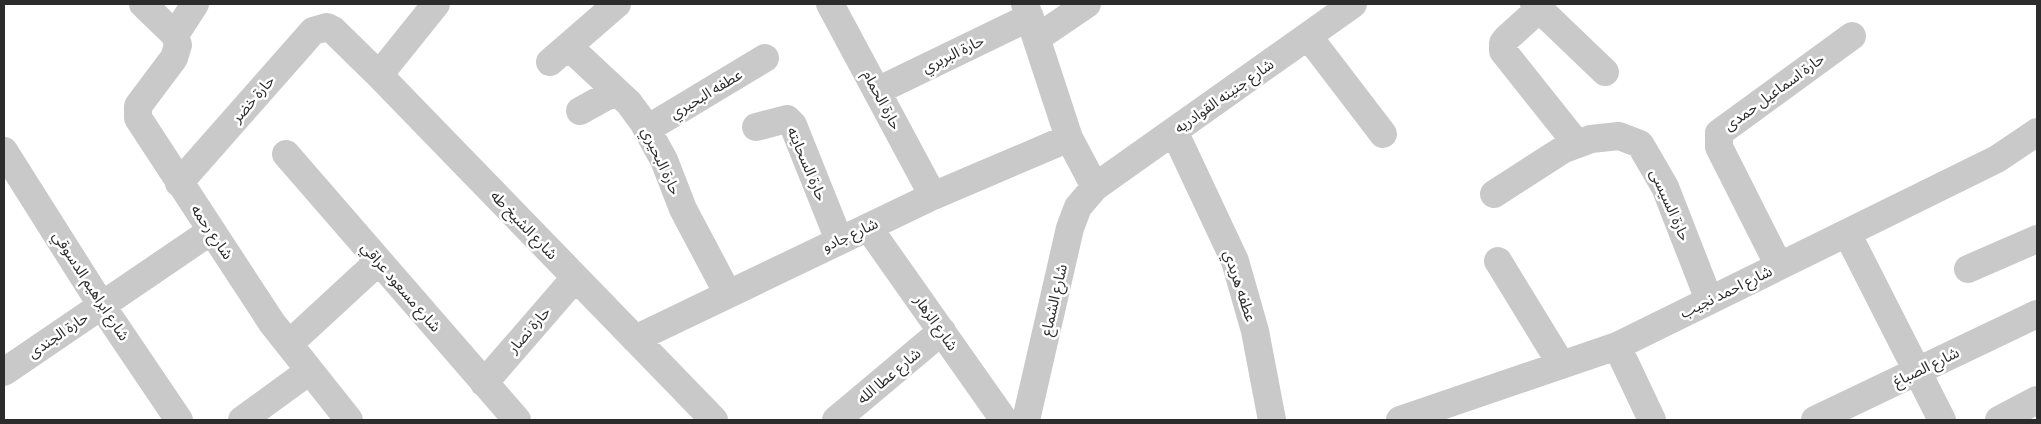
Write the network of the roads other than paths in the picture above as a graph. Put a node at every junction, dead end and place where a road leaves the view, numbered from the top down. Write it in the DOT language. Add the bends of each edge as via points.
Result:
graph roads {
  1 [pos="142,4"];
  2 [pos="195,4"];
  3 [pos="436,4"];
  4 [pos="617,4"];
  5 [pos="830,4"];
  6 [pos="1087,4"];
  7 [pos="1354,4"];
  8 [pos="1537,6"];
  9 [pos="1030,19"];
  10 [pos="333,30"];
  11 [pos="175,35"];
  12 [pos="1308,36"];
  13 [pos="1852,36"];
  14 [pos="765,58"];
  15 [pos="1605,72"];
  16 [pos="379,75"];
  17 [pos="616,91"];
  18 [pos="877,91"];
  19 [pos="580,111"];
  20 [pos="756,127"];
  21 [pos="647,130"];
  22 [pos="1174,131"];
  23 [pos="1383,134"];
  24 [pos="1069,138"];
  25 [pos="2035,141"];
  26 [pos="1577,144"];
  27 [pos="4,151"];
  28 [pos="286,154"];
  29 [pos="179,183"];
  30 [pos="13,184"];
  31 [pos="1096,187"];
  32 [pos="1494,194"];
  33 [pos="933,196"];
  34 [pos="868,226"];
  35 [pos="211,232"];
  36 [pos="1847,233"];
  37 [pos="2037,239"];
  38 [pos="839,240"];
  39 [pos="378,261"];
  40 [pos="1498,261"];
  41 [pos="1779,266"];
  42 [pos="1968,269"];
  43 [pos="574,278"];
  44 [pos="728,294"];
  45 [pos="1709,300"];
  46 [pos="102,306"];
  47 [pos="2037,314"];
  48 [pos="942,331"];
  49 [pos="635,339"];
  50 [pos="289,344"];
  51 [pos="1617,346"];
  52 [pos="1561,364"];
  53 [pos="1917,371"];
  54 [pos="4,372"];
  55 [pos="308,372"];
  56 [pos="484,383"];
  57 [pos="2037,400"];
  58 [pos="179,420"];
  59 [pos="242,420"];
  60 [pos="348,420"];
  61 [pos="517,420"];
  62 [pos="714,420"];
  63 [pos="836,420"];
  64 [pos="1004,420"];
  65 [pos="1026,420"];
  66 [pos="1272,420"];
  67 [pos="1400,420"];
  68 [pos="1652,420"];
  69 [pos="1815,420"];
  70 [pos="1942,420"];
  71 [pos="1999,420"];
  1 -- 11 [label="street"];
  2 -- 11 [label="street"];
  3 -- 16 [label="street"];
  4 -- 17 [label="street, حارة البحيري" via="559,54"];
  5 -- 18 [label="street, حارة الحمام"];
  6 -- 9 [label="street, حارة البربري"];
  7 -- 12 [label="street, شارع جنينه القوادريه"];
  8 -- 15 [label="street"];
  8 -- 26 [label="street" via="1504,43 1503,51"];
  9 -- 18 [label="street, حارة البربري"];
  9 -- 24 [label="street"];
  10 -- 16 [label="street, شارع الشيخ طه"];
  10 -- 29 [label="street, حارة خضر" via="320,28 313,31"];
  11 -- 29 [label="street, شارع رحمه" via="178,45 174,58 143,97 138,106 138,118"];
  12 -- 22 [label="street, شارع جنينه القوادريه"];
  12 -- 23 [label="street"];
  13 -- 41 [label="street, حارة اسماعيل حمدى" via="1719,133 1719,147"];
  14 -- 21 [label="street, عطفه البحيري"];
  16 -- 43 [label="street, شارع الشيخ طه"];
  17 -- 19 [label="street"];
  17 -- 21 [label="street, حارة البحيري"];
  18 -- 33 [label="street, حارة الحمام"];
  20 -- 38 [label="street, حارة السحايته" via="787,119 793,125"];
  21 -- 44 [label="street, حارة البحيري" via="664,160 683,209"];
  22 -- 31 [label="street, شارع جنينه القوادريه"];
  22 -- 66 [label="street, عطفه هريدي" via="1235,260 1255,331"];
  24 -- 31 [label="street"];
  24 -- 33 [label="street, شارع جادو"];
  25 -- 36 [label="street, شارع احمد نجيب"];
  26 -- 32 [label="street, حارة السيسى"];
  26 -- 45 [label="street, حارة السيسى" via="1619,136 1640,144 1665,188"];
  27 -- 30 [label="street, شارع ابراهيم الدسوقي"];
  28 -- 39 [label="street, شارع مسعود عراقي"];
  29 -- 35 [label="street, شارع رحمه"];
  30 -- 46 [label="street, شارع ابراهيم الدسوقي"];
  31 -- 65 [label="street, شارع الشماع" via="1078,207 1070,228"];
  33 -- 34 [label="street, شارع جادو"];
  34 -- 38 [label="street, شارع جادو"];
  34 -- 48 [label="street, شارع الزهار"];
  35 -- 46 [label="street, حارة الجندى"];
  35 -- 50 [label="street, شارع رحمه"];
  36 -- 41 [label="street, شارع احمد نجيب"];
  36 -- 53 [label="street"];
  37 -- 42 [label="street"];
  38 -- 44 [label="street, شارع جادو"];
  39 -- 50 [label="street"];
  39 -- 56 [label="street, شارع مسعود عراقي"];
  40 -- 52 [label="street"];
  41 -- 45 [label="street, شارع احمد نجيب"];
  43 -- 49 [label="street, شارع الشيخ طه"];
  43 -- 56 [label="street, حارة نصار"];
  44 -- 49 [label="street, شارع جادو"];
  45 -- 51 [label="street, شارع احمد نجيب"];
  46 -- 54 [label="street, حارة الجندى"];
  46 -- 58 [label="street, شارع ابراهيم الدسوقي"];
  47 -- 53 [label="street, شارع الصباغ"];
  48 -- 63 [label="street, شارع عطا الله"];
  48 -- 64 [label="street, شارع الزهار"];
  49 -- 62 [label="street, شارع الشيخ طه"];
  50 -- 55 [label="street, شارع رحمه"];
  51 -- 52 [label="street, شارع احمد نجيب"];
  51 -- 68 [label="street"];
  52 -- 67 [label="street, شارع احمد نجيب"];
  53 -- 69 [label="street, شارع الصباغ"];
  53 -- 70 [label="street"];
  55 -- 59 [label="street"];
  55 -- 60 [label="street, شارع رحمه"];
  56 -- 61 [label="street, شارع مسعود عراقي"];
  57 -- 71 [label="street"];
}
